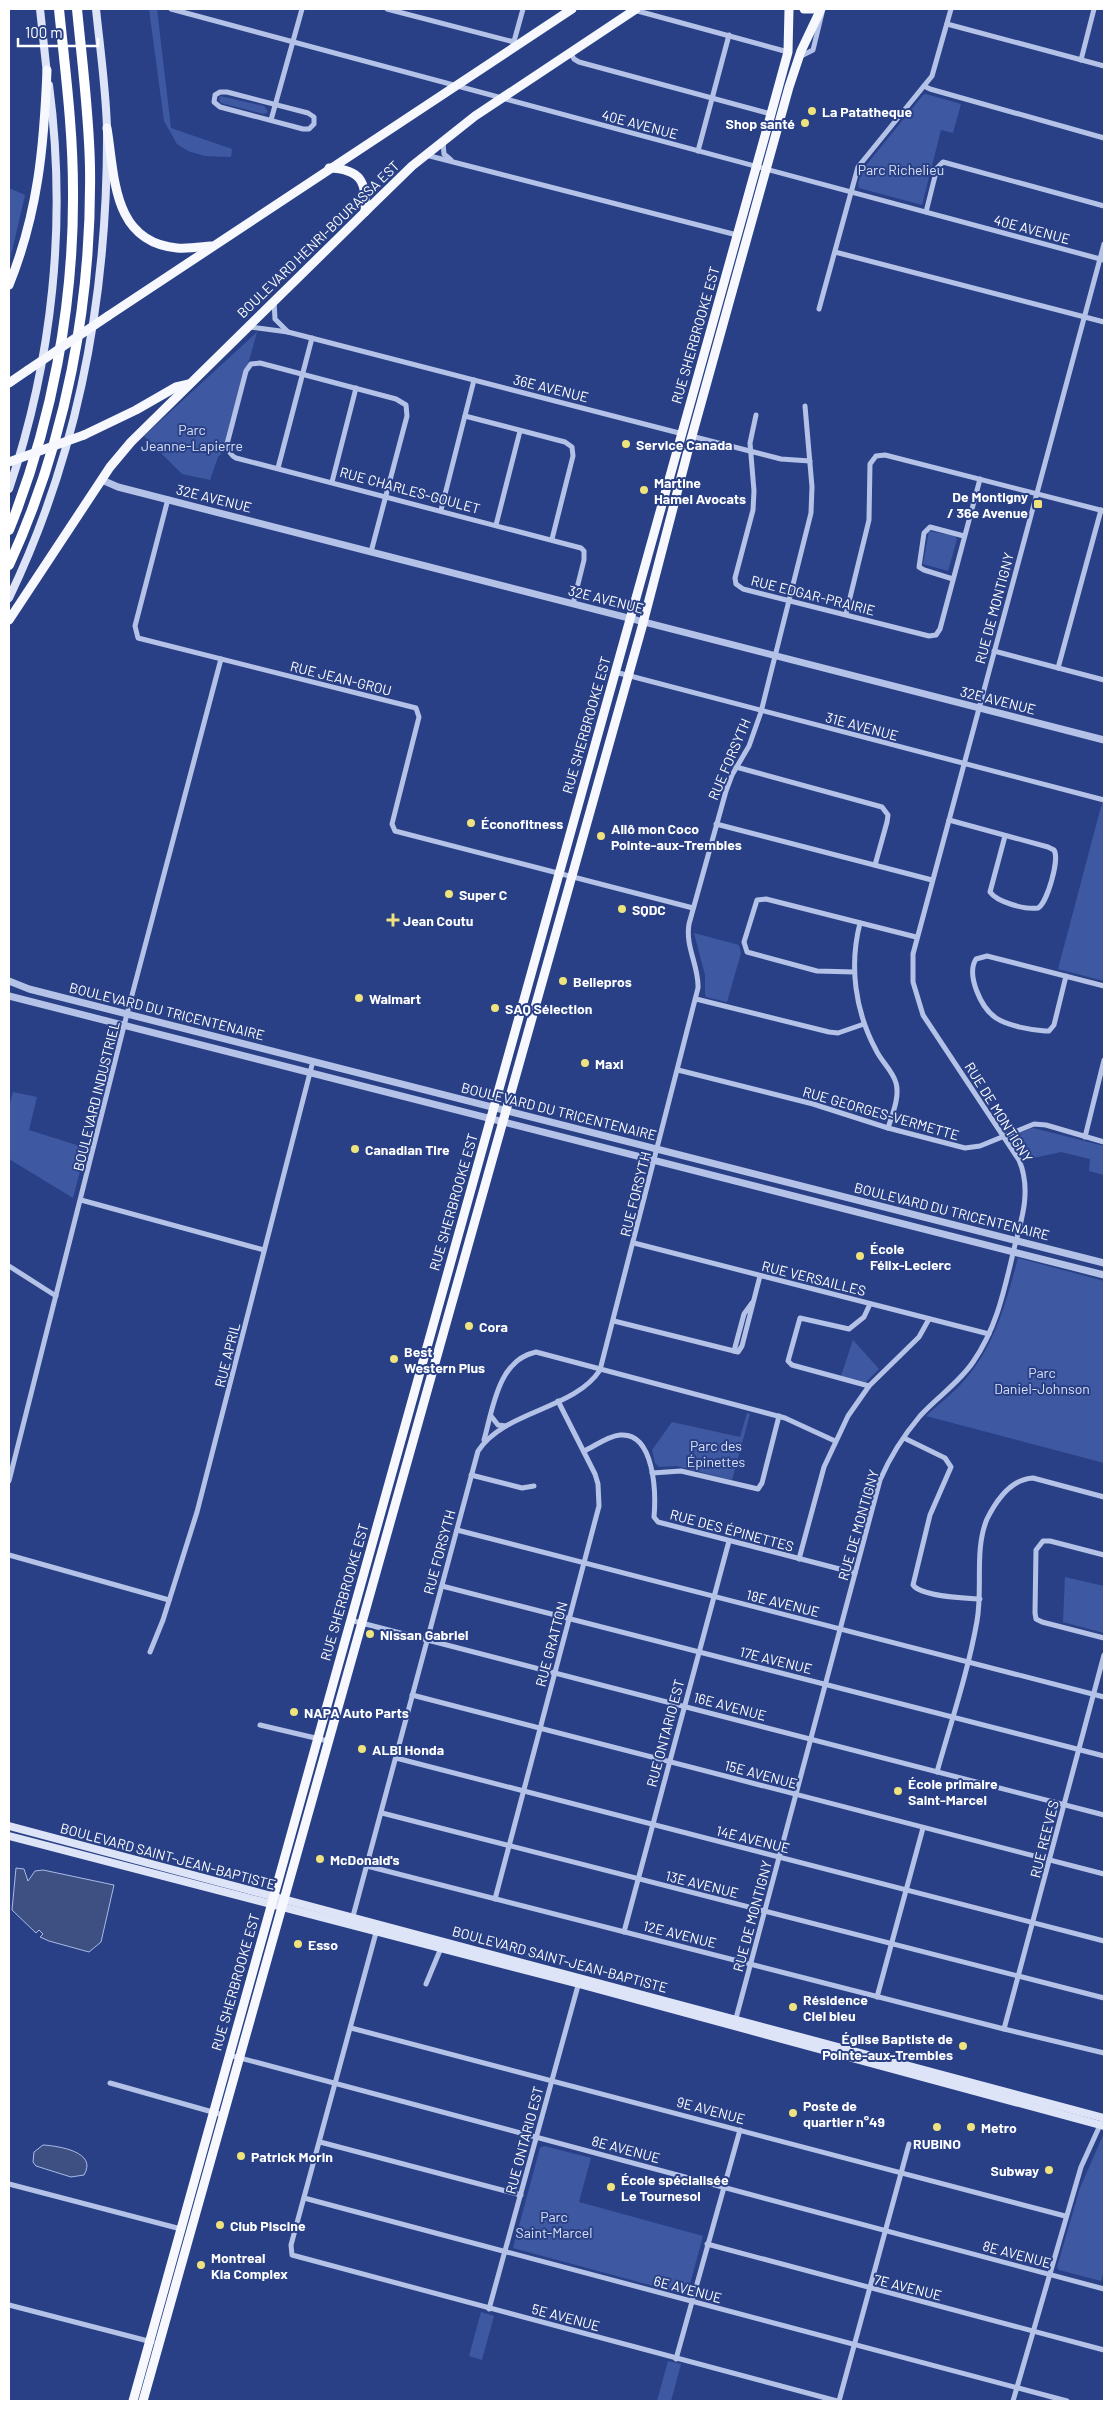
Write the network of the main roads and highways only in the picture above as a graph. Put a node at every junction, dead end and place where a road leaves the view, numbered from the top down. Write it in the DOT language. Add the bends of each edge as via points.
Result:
graph roads {
  1 [pos="40,9"];
  2 [pos="59,9"];
  3 [pos="77,9"];
  4 [pos="96,9"];
  5 [pos="572,9"];
  6 [pos="634,9"];
  7 [pos="789,9"];
  8 [pos="804,9"];
  9 [pos="815,9"];
  10 [pos="822,9"];
  11 [pos="47,70"];
  12 [pos="107,128"];
  13 [pos="329,168"];
  14 [pos="365,212"];
  15 [pos="214,245"];
  16 [pos="9,285"];
  17 [pos="9,383"];
  18 [pos="189,384"];
  19 [pos="9,462"];
  20 [pos="9,489"];
  21 [pos="9,530"];
  22 [pos="9,564"];
  23 [pos="9,598"];
  24 [pos="9,620"];
  25 [pos="592,753"];
  26 [pos="605,758"];
  27 [pos="576,810"];
  28 [pos="590,813"];
  29 [pos="540,940"];
  30 [pos="551,951"];
  31 [pos="521,1010"];
  32 [pos="530,1024"];
  33 [pos="450,1263"];
  34 [pos="463,1267"];
  35 [pos="437,1310"];
  36 [pos="450,1314"];
  37 [pos="402,1432"];
  38 [pos="415,1436"];
  39 [pos="389,1480"];
  40 [pos="402,1483"];
  41 [pos="339,1658"];
  42 [pos="351,1662"];
  43 [pos="330,1693"];
  44 [pos="341,1696"];
  45 [pos="300,1797"];
  46 [pos="312,1800"];
  47 [pos="9,1826"];
  48 [pos="9,1836"];
  49 [pos="47,1836"];
  50 [pos="44,1845"];
  51 [pos="143,1862"];
  52 [pos="168,1869"];
  53 [pos="140,1871"];
  54 [pos="166,1878"];
  55 [pos="272,1901"];
  56 [pos="284,1904"];
  57 [pos="248,1986"];
  58 [pos="259,1990"];
  59 [pos="1103,2122"];
  60 [pos="204,2146"];
  61 [pos="214,2147"];
  62 [pos="198,2169"];
  63 [pos="208,2172"];
  64 [pos="181,2229"];
  65 [pos="192,2232"];
  66 [pos="133,2401"];
  67 [pos="143,2401"];
  1 -- 11 [label="main road"];
  2 -- 21 [label="highway" via="73,177 69,276 49,402"];
  3 -- 22 [label="highway" via="90,160 83,295 71,372 54,440 32,509"];
  4 -- 12 [label="main road"];
  5 -- 13 [label="main road"];
  6 -- 14 [label="main road, BOULEVARD HENRI-BOURASSA EST" via="501,98 426,155"];
  7 -- 25 [label="main road, RUE SHERBROOKE EST" via="788,52 772,114"];
  8 -- 9 [label="main road"];
  10 -- 26 [label="main road, RUE SHERBROOKE EST" via="798,58"];
  11 -- 16 [label="main road" via="39,180 27,233"];
  11 -- 20 [label="main road" via="57,171 53,285 38,387"];
  12 -- 15 [label="main road" via="118,200 124,216 135,229 152,241 172,247"];
  12 -- 23 [label="main road" via="100,278 84,378 58,478"];
  13 -- 14 [label="main road" via="347,170 358,177 365,189"];
  13 -- 15 [label="main road"];
  14 -- 18 [label="main road, BOULEVARD HENRI-BOURASSA EST"];
  15 -- 17 [label="main road, bridge"];
  18 -- 19 [label="main road, BOULEVARD HENRI-BOURASSA EST, bridge" via="176,387 84,435"];
  18 -- 24 [label="main road" via="132,442 102,480"];
  25 -- 26 [label="main road"];
  25 -- 27 [label="main road, RUE SHERBROOKE EST"];
  26 -- 28 [label="main road, RUE SHERBROOKE EST"];
  27 -- 28 [label="main road"];
  27 -- 29 [label="main road, RUE SHERBROOKE EST"];
  28 -- 30 [label="main road, RUE SHERBROOKE EST"];
  29 -- 30 [label="main road"];
  29 -- 31 [label="main road, RUE SHERBROOKE EST"];
  30 -- 32 [label="main road, RUE SHERBROOKE EST"];
  31 -- 32 [label="main road"];
  31 -- 33 [label="main road, RUE SHERBROOKE EST"];
  32 -- 34 [label="main road, RUE SHERBROOKE EST"];
  33 -- 34 [label="main road"];
  33 -- 35 [label="main road, RUE SHERBROOKE EST"];
  34 -- 36 [label="main road, RUE SHERBROOKE EST"];
  35 -- 36 [label="main road"];
  35 -- 37 [label="main road, RUE SHERBROOKE EST"];
  36 -- 38 [label="main road, RUE SHERBROOKE EST"];
  37 -- 38 [label="main road"];
  37 -- 39 [label="main road, RUE SHERBROOKE EST"];
  38 -- 40 [label="main road, RUE SHERBROOKE EST"];
  39 -- 40 [label="main road"];
  39 -- 41 [label="main road, RUE SHERBROOKE EST"];
  40 -- 42 [label="main road, RUE SHERBROOKE EST"];
  41 -- 42 [label="main road"];
  41 -- 43 [label="main road, RUE SHERBROOKE EST"];
  42 -- 44 [label="main road, RUE SHERBROOKE EST"];
  43 -- 44 [label="main road"];
  43 -- 45 [label="main road, RUE SHERBROOKE EST"];
  44 -- 46 [label="main road, RUE SHERBROOKE EST"];
  45 -- 46 [label="main road"];
  45 -- 55 [label="main road, RUE SHERBROOKE EST"];
  46 -- 56 [label="main road, RUE SHERBROOKE EST"];
  47 -- 49 [label="main road, BOULEVARD SAINT-JEAN-BAPTISTE"];
  48 -- 50 [label="main road, BOULEVARD SAINT-JEAN-BAPTISTE"];
  49 -- 50 [label="main road"];
  49 -- 51 [label="main road, BOULEVARD SAINT-JEAN-BAPTISTE"];
  50 -- 53 [label="main road, BOULEVARD SAINT-JEAN-BAPTISTE"];
  51 -- 52 [label="main road, BOULEVARD SAINT-JEAN-BAPTISTE"];
  51 -- 53 [label="main road"];
  52 -- 54 [label="main road"];
  52 -- 55 [label="main road, BOULEVARD SAINT-JEAN-BAPTISTE"];
  53 -- 54 [label="main road, BOULEVARD SAINT-JEAN-BAPTISTE"];
  54 -- 55 [label="main road, BOULEVARD SAINT-JEAN-BAPTISTE"];
  55 -- 56 [label="main road, BOULEVARD SAINT-JEAN-BAPTISTE"];
  55 -- 57 [label="main road, RUE SHERBROOKE EST"];
  56 -- 58 [label="main road, RUE SHERBROOKE EST"];
  56 -- 59 [label="main road, BOULEVARD SAINT-JEAN-BAPTISTE"];
  57 -- 58 [label="main road"];
  57 -- 60 [label="main road, RUE SHERBROOKE EST"];
  58 -- 61 [label="main road, RUE SHERBROOKE EST"];
  60 -- 61 [label="main road"];
  60 -- 62 [label="main road, RUE SHERBROOKE EST"];
  61 -- 63 [label="main road, RUE SHERBROOKE EST"];
  62 -- 63 [label="main road"];
  62 -- 64 [label="main road, RUE SHERBROOKE EST"];
  63 -- 65 [label="main road, RUE SHERBROOKE EST"];
  64 -- 65 [label="main road"];
  64 -- 66 [label="main road, RUE SHERBROOKE EST"];
  65 -- 67 [label="main road, RUE SHERBROOKE EST"];
}
